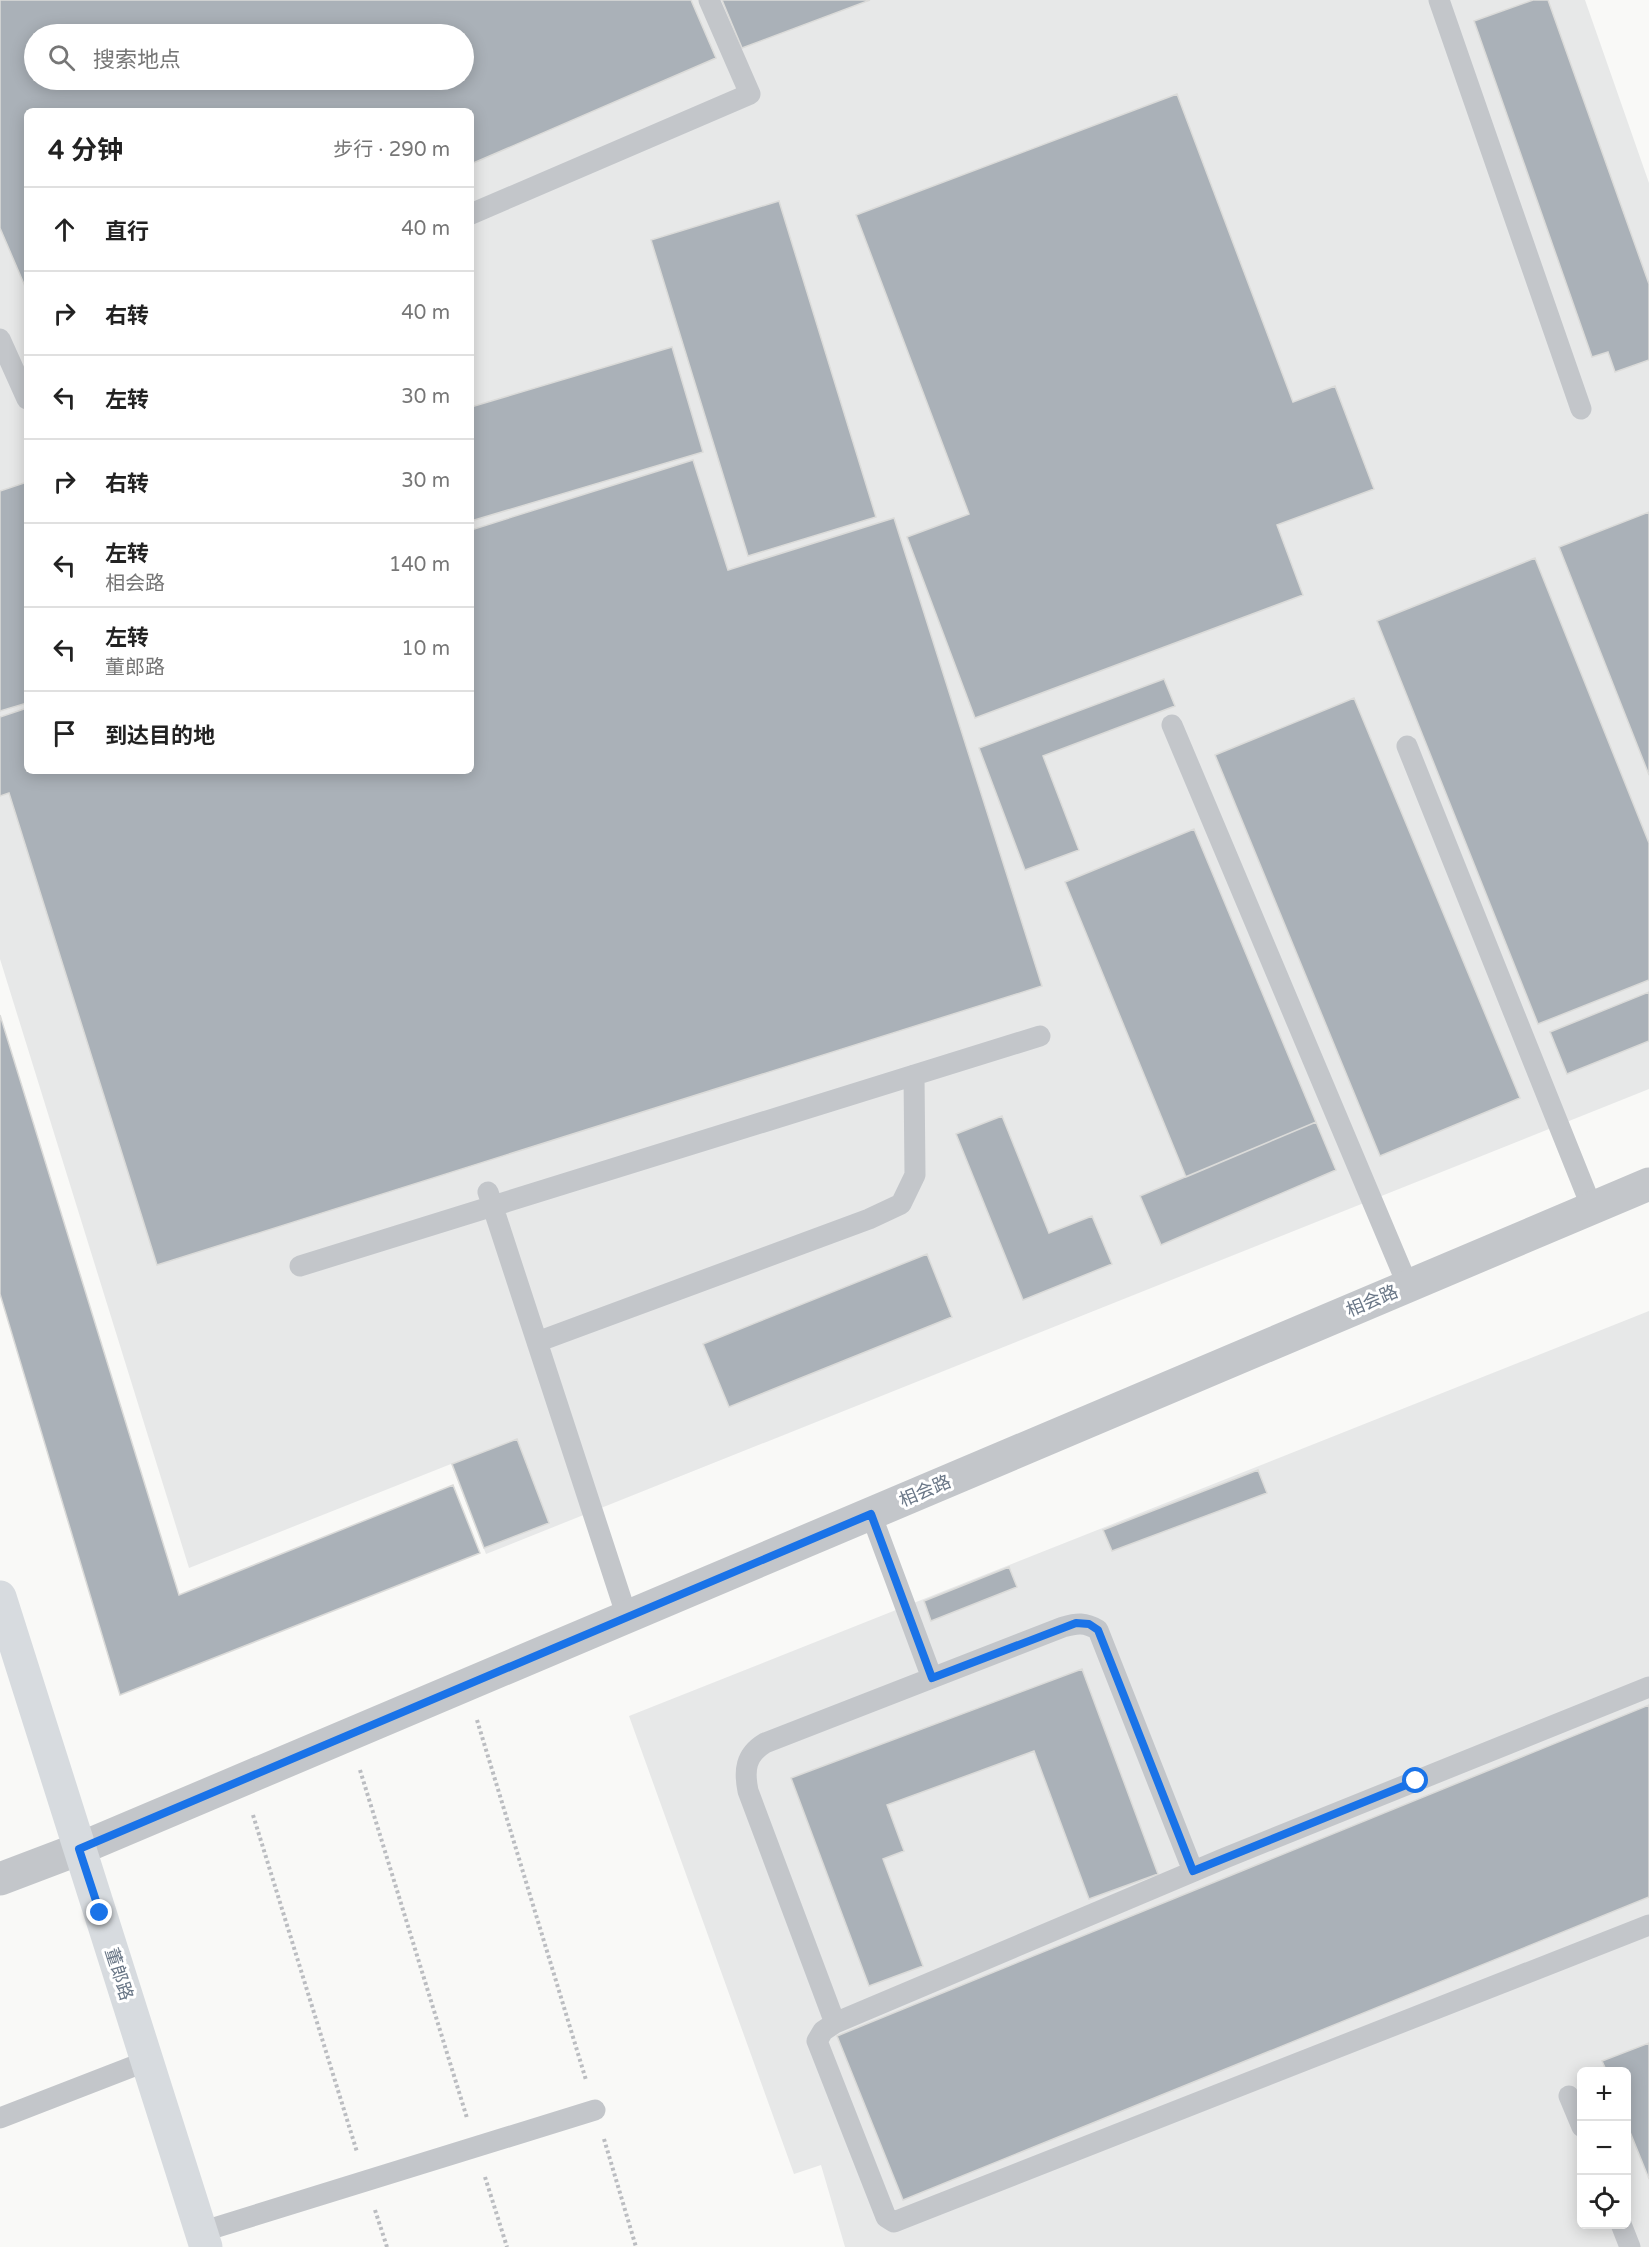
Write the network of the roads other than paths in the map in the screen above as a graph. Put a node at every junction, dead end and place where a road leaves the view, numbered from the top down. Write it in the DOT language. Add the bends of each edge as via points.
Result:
graph roads {
  1 [pos="709,0"];
  2 [pos="1439,0"];
  3 [pos="474,213"];
  4 [pos="0,339"];
  5 [pos="24,392"];
  6 [pos="1581,409"];
  7 [pos="1172,725"];
  8 [pos="1407,746"];
  9 [pos="1040,1036"];
  10 [pos="914,1075"];
  11 [pos="1649,1184"];
  12 [pos="491,1199"];
  13 [pos="1592,1208"];
  14 [pos="300,1266"];
  15 [pos="1408,1286"];
  16 [pos="537,1342"];
  17 [pos="871,1514"];
  18 [pos="0,1597"];
  19 [pos="627,1617"];
  20 [pos="932,1678"];
  21 [pos="1649,1688"];
  22 [pos="79,1849"];
  23 [pos="1193,1871"];
  24 [pos="0,1879"];
  25 [pos="1649,1925"];
  26 [pos="835,2023"];
  27 [pos="147,2061"];
  28 [pos="1569,2096"];
  29 [pos="595,2110"];
  30 [pos="0,2118"];
  31 [pos="1579,2121"];
  32 [pos="1623,2229"];
  33 [pos="204,2240"];
  34 [pos="1630,2247"];
  1 -- 3 [label="lane" via="750,94"];
  2 -- 6 [label="lane"];
  4 -- 5 [label="lane"];
  7 -- 15 [label="lane"];
  8 -- 13 [label="lane"];
  9 -- 10 [label="lane"];
  10 -- 12 [label="lane"];
  10 -- 16 [label="lane" via="915,1175 901,1204"];
  11 -- 13 [label="street, 相会路"];
  12 -- 14 [label="lane"];
  12 -- 16 [label="lane"];
  13 -- 15 [label="street, 相会路"];
  15 -- 17 [label="street, 相会路"];
  16 -- 19 [label="lane"];
  17 -- 19 [label="street, 相会路"];
  17 -- 20 [label="lane"];
  18 -- 22 [label="main road, 董郎路"];
  19 -- 22 [label="street, 相会路"];
  20 -- 23 [label="lane" via="1076,1623 1098,1630"];
  20 -- 26 [label="lane" via="765,1743 747,1761 748,1791"];
  21 -- 23 [label="lane"];
  22 -- 24 [label="street, 相会路"];
  22 -- 27 [label="main road, 董郎路"];
  23 -- 26 [label="lane"];
  25 -- 26 [label="lane" via="894,2223 886,2217 817,2041"];
  27 -- 30 [label="lane"];
  27 -- 33 [label="main road, 董郎路"];
  28 -- 31 [label="lane"];
  29 -- 33 [label="lane" via="366,2181"];
  32 -- 34 [label="lane"];
}
